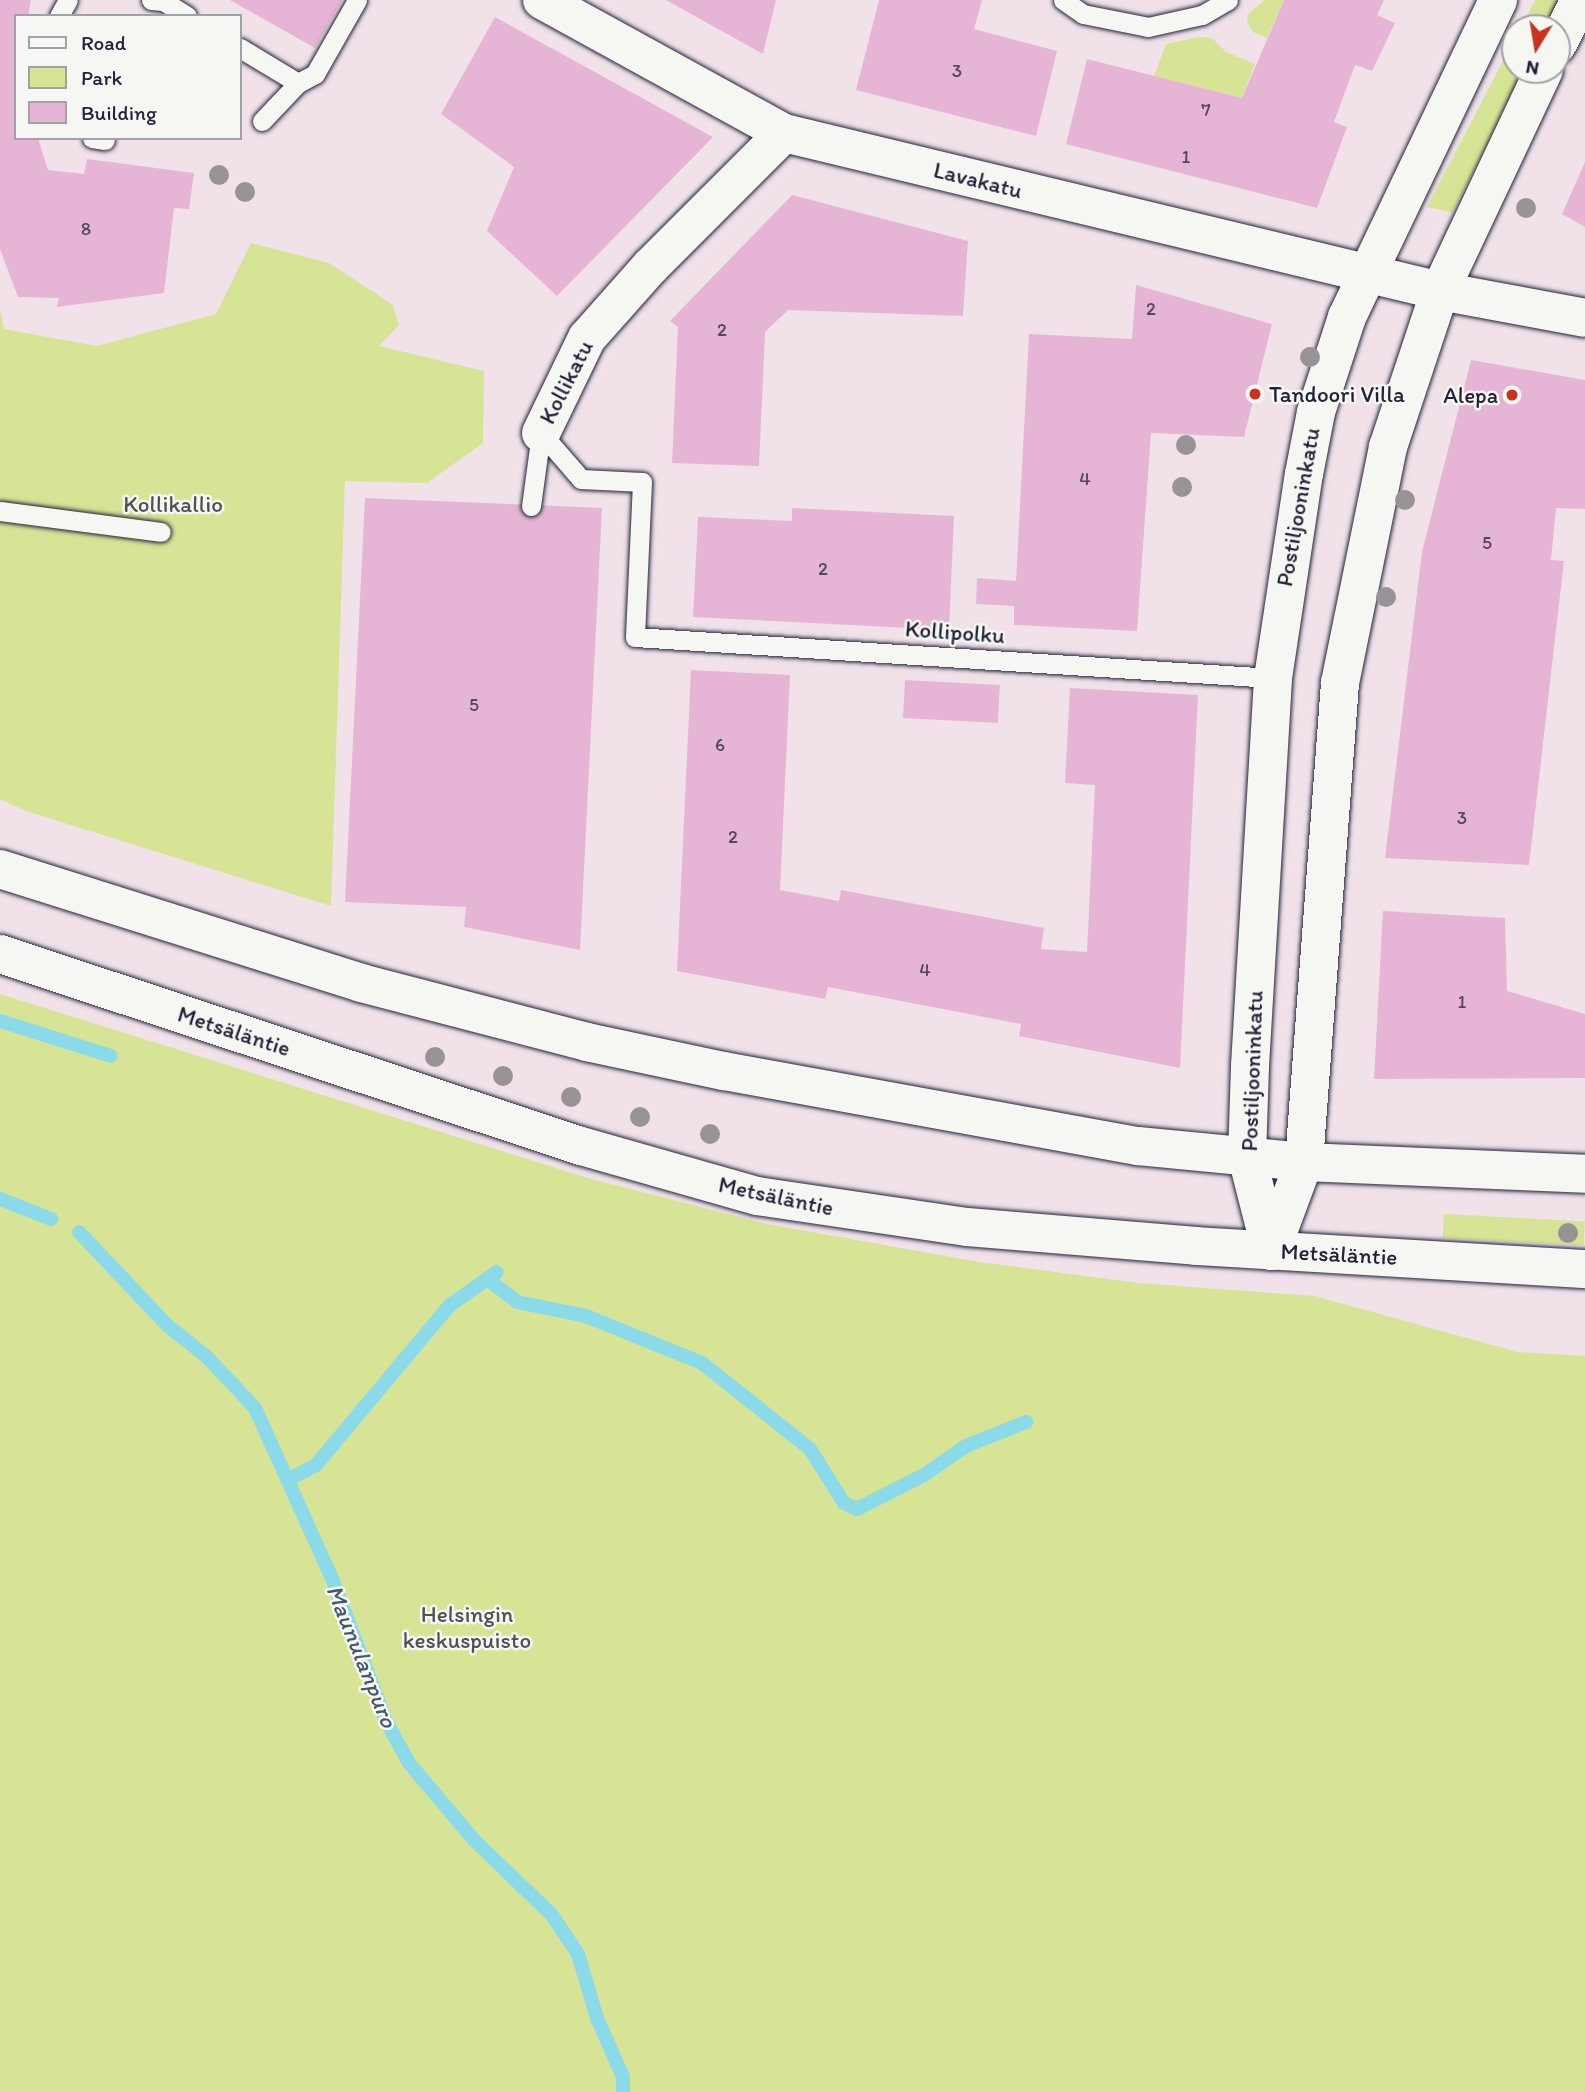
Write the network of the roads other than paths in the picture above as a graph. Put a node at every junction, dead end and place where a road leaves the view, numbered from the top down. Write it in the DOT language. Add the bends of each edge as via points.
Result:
graph roads {
  1 [pos="151,0"];
  2 [pos="357,0"];
  3 [pos="542,0"];
  4 [pos="1063,0"];
  5 [pos="1228,0"];
  6 [pos="1498,0"];
  7 [pos="1580,0"];
  8 [pos="184,14"];
  9 [pos="1571,18"];
  10 [pos="242,49"];
  11 [pos="298,83"];
  12 [pos="1537,84"];
  13 [pos="262,121"];
  14 [pos="784,133"];
  15 [pos="1368,274"];
  16 [pos="1440,291"];
  17 [pos="1585,318"];
  18 [pos="541,433"];
  19 [pos="531,506"];
  20 [pos="0,511"];
  21 [pos="161,532"];
  22 [pos="635,637"];
  23 [pos="1273,678"];
  24 [pos="0,869"];
  25 [pos="0,954"];
  26 [pos="1247,1157"];
  27 [pos="1304,1162"];
  28 [pos="1585,1174"];
  29 [pos="1271,1251"];
  30 [pos="1585,1269"];
  1 -- 8 [label="lane" via="163,1"];
  2 -- 11 [label="lane" via="314,74"];
  3 -- 14 [label="street, Lavakatu"];
  4 -- 5 [label="lane" via="1083,14 1148,27 1202,15"];
  6 -- 15 [label="street, Postiljooninkatu"];
  7 -- 9 [label="street"];
  10 -- 11 [label="lane"];
  11 -- 13 [label="lane"];
  12 -- 16 [label="street"];
  14 -- 15 [label="street, Lavakatu"];
  14 -- 18 [label="street, Kollikatu" via="651,266 587,338"];
  15 -- 16 [label="street, Lavakatu"];
  15 -- 23 [label="street, Postiljooninkatu" via="1338,341 1316,412 1282,599"];
  16 -- 17 [label="street, Lavakatu"];
  16 -- 27 [label="street" via="1388,447 1340,683"];
  18 -- 19 [label="lane"];
  18 -- 22 [label="lane, Kollikatu" via="581,479 642,482"];
  20 -- 21 [label="lane"];
  22 -- 23 [label="lane, Kollipolku"];
  23 -- 26 [label="street, Postiljooninkatu"];
  24 -- 26 [label="street" via="361,983 587,1042 1023,1127 1138,1146"];
  25 -- 29 [label="street, Metsäläntie" via="581,1146 757,1196 967,1227"];
  26 -- 27 [label="street"];
  26 -- 29 [label="street, Postiljooninkatu"];
  27 -- 28 [label="street"];
  27 -- 29 [label="street"];
  29 -- 30 [label="street, Metsäläntie"];
}
